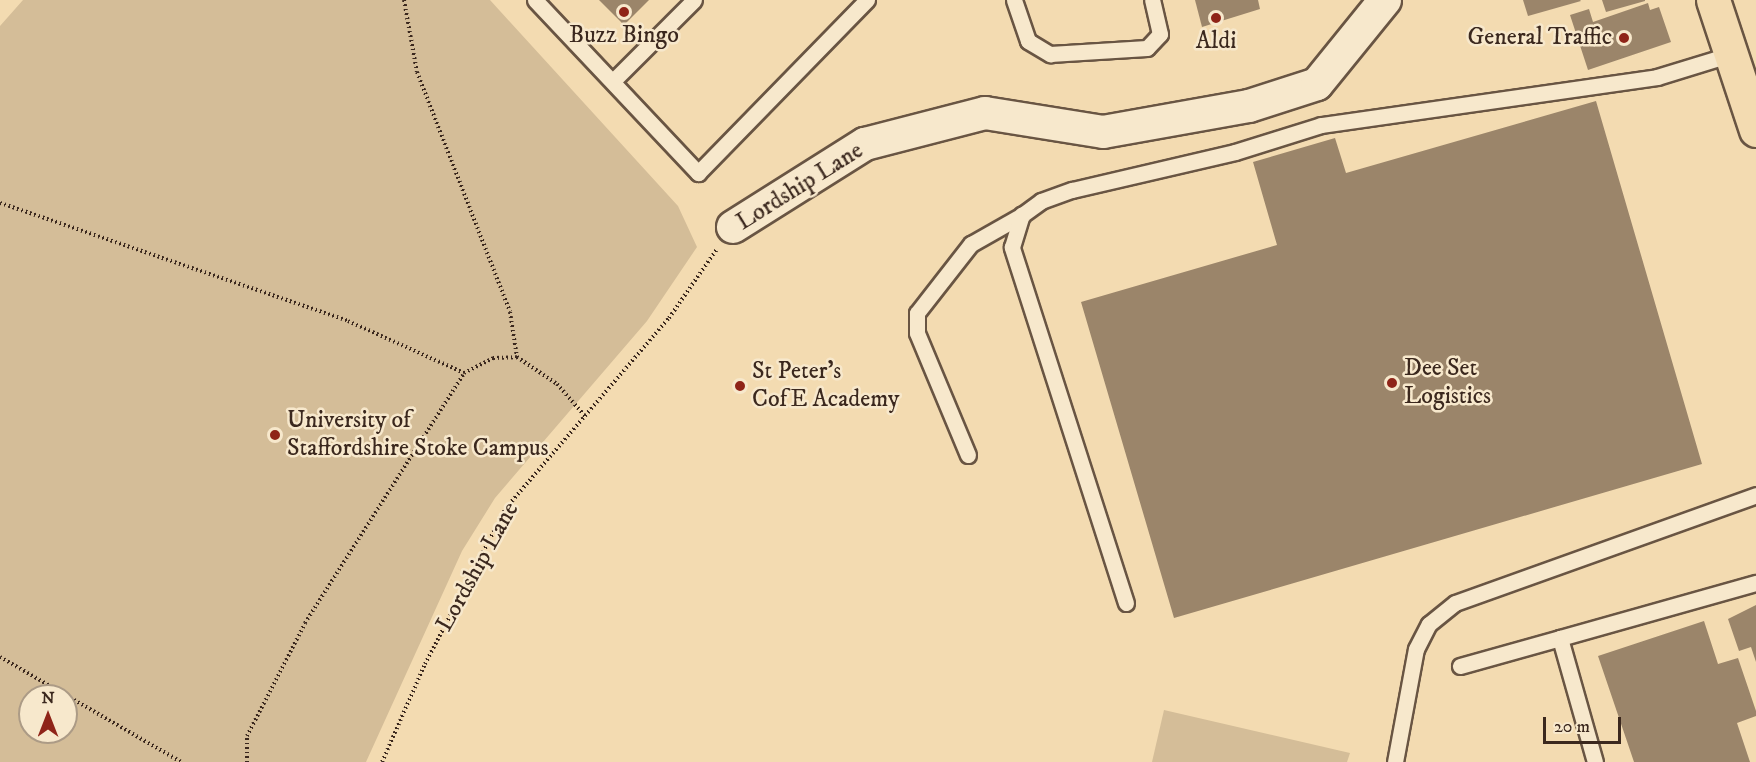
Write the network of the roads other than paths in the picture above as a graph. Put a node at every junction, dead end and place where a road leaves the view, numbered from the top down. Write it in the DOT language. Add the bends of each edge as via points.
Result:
graph roads {
  1 [pos="536,0"];
  2 [pos="694,0"];
  3 [pos="867,0"];
  4 [pos="1014,0"];
  5 [pos="1152,0"];
  6 [pos="1384,0"];
  7 [pos="1713,0"];
  8 [pos="1732,54"];
  9 [pos="615,80"];
  10 [pos="1756,130"];
  11 [pos="1022,215"];
  12 [pos="733,226"];
  13 [pos="968,455"];
  14 [pos="1756,495"];
  15 [pos="1756,583"];
  16 [pos="1126,603"];
  17 [pos="1560,638"];
  18 [pos="1460,666"];
  19 [pos="1395,762"];
  20 [pos="1595,762"];
  1 -- 9 [label="lane"];
  2 -- 9 [label="lane"];
  3 -- 9 [label="lane" via="698,173"];
  4 -- 5 [label="lane" via="1028,41 1050,54 1147,48 1160,34"];
  6 -- 12 [label="street, Lordship Lane" via="1317,84 1249,106 1103,132 985,113 865,144"];
  7 -- 8 [label="main road"];
  8 -- 10 [label="main road"];
  8 -- 11 [label="lane" via="1657,77 1322,125 1235,152 1072,190 1041,201"];
  11 -- 13 [label="lane" via="971,244 917,313 917,333"];
  11 -- 16 [label="lane" via="1012,246"];
  14 -- 19 [label="lane" via="1455,603 1430,624 1416,649"];
  15 -- 17 [label="lane"];
  17 -- 18 [label="lane"];
  17 -- 20 [label="lane"];
}
